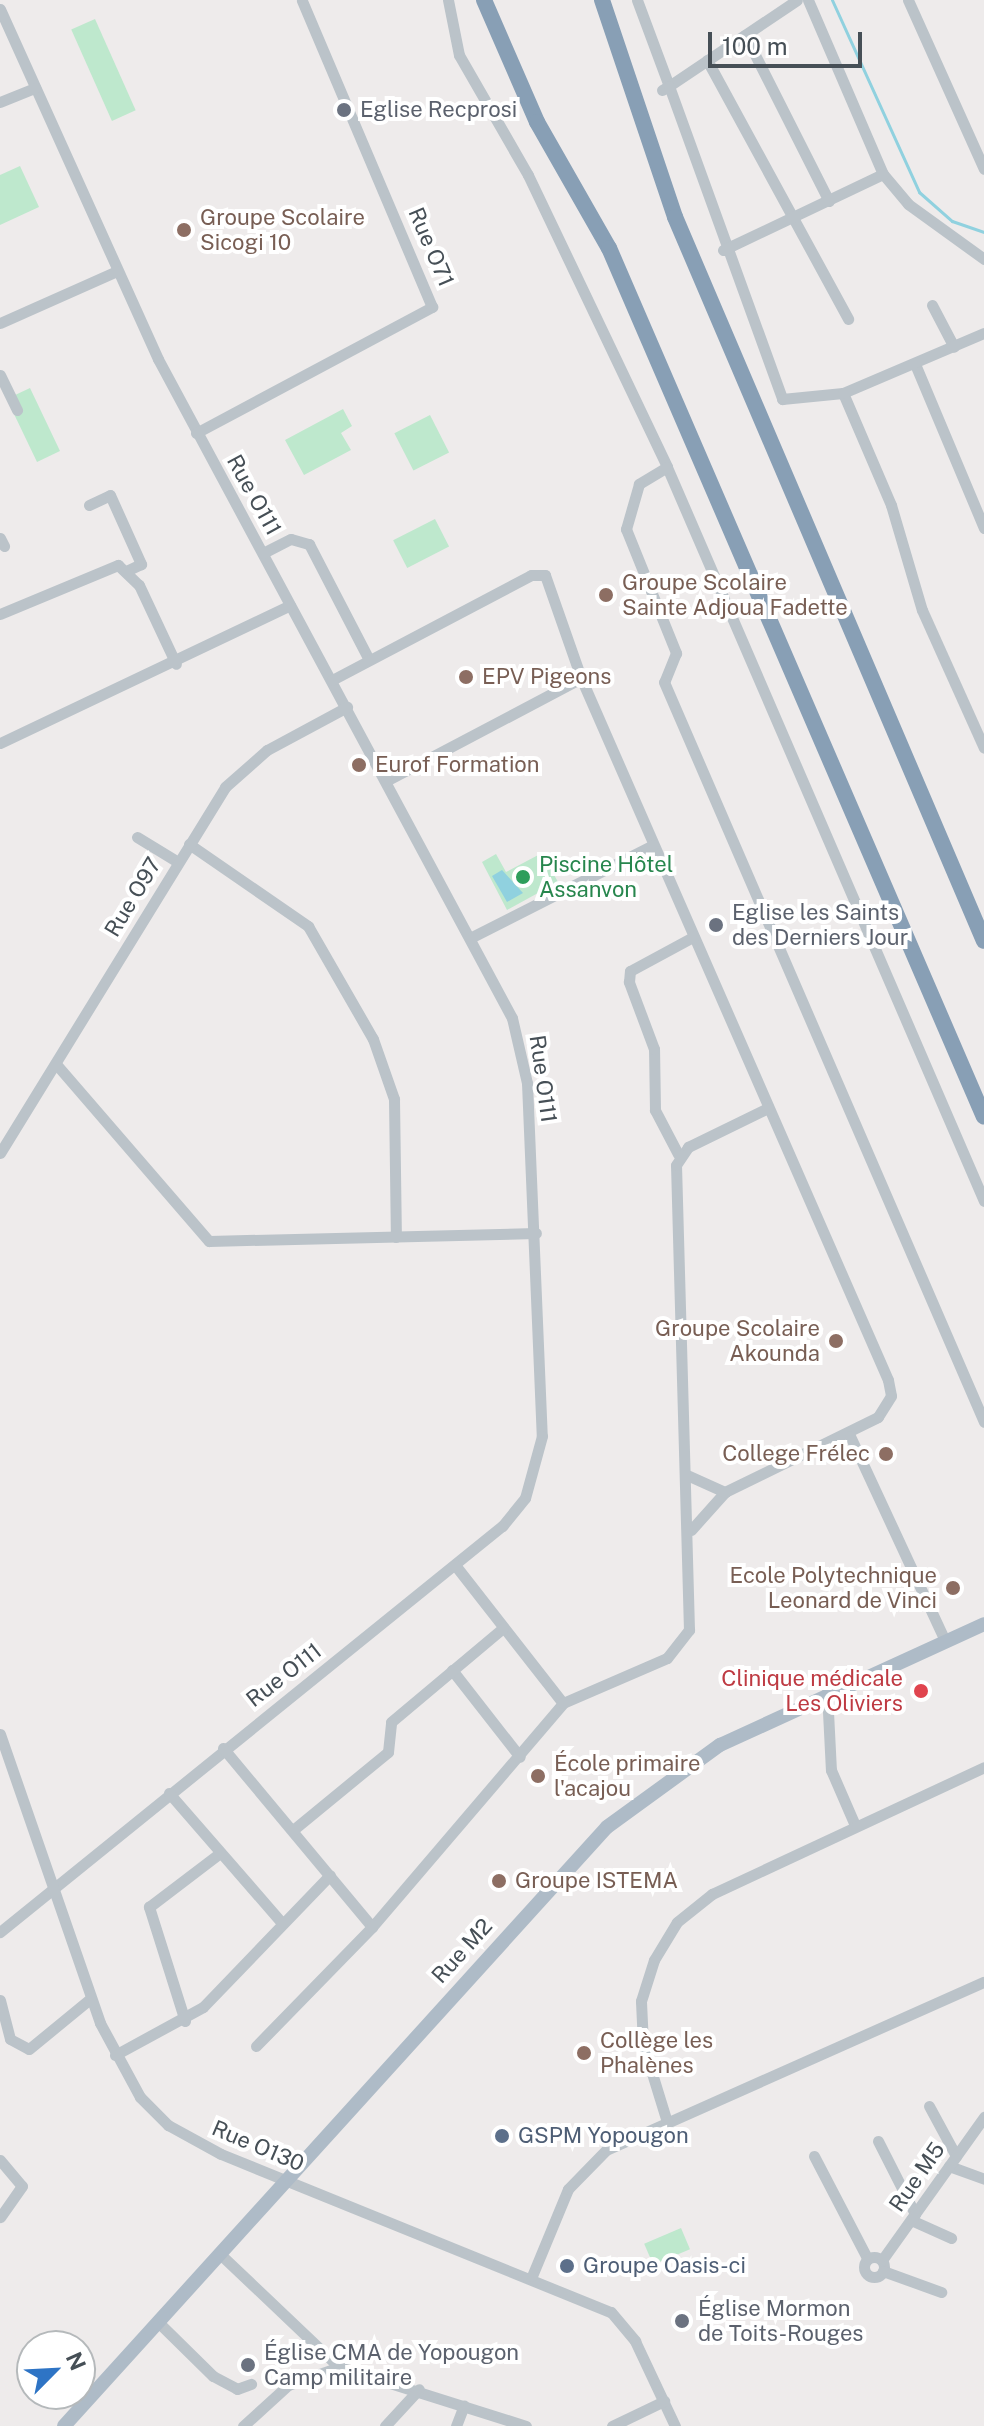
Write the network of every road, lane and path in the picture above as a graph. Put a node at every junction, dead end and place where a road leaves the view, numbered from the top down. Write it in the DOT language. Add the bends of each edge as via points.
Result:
graph roads {
  1 [pos="302,0"];
  2 [pos="448,0"];
  3 [pos="484,0"];
  4 [pos="602,0"];
  5 [pos="637,0"];
  6 [pos="797,0"];
  7 [pos="808,0"];
  8 [pos="908,0"];
  9 [pos="0,9"];
  10 [pos="745,35"];
  11 [pos="707,60"];
  12 [pos="35,88"];
  13 [pos="666,88"];
  14 [pos="0,102"];
  15 [pos="984,169"];
  16 [pos="883,174"];
  17 [pos="829,201"];
  18 [pos="792,218"];
  19 [pos="723,250"];
  20 [pos="984,259"];
  21 [pos="117,271"];
  22 [pos="932,305"];
  23 [pos="848,319"];
  24 [pos="0,323"];
  25 [pos="984,333"];
  26 [pos="954,347"];
  27 [pos="915,364"];
  28 [pos="0,375"];
  29 [pos="843,393"];
  30 [pos="17,410"];
  31 [pos="196,433"];
  32 [pos="667,467"];
  33 [pos="89,505"];
  34 [pos="984,528"];
  35 [pos="263,553"];
  36 [pos="128,570"];
  37 [pos="290,605"];
  38 [pos="0,614"];
  39 [pos="368,658"];
  40 [pos="176,664"];
  41 [pos="581,678"];
  42 [pos="332,680"];
  43 [pos="347,707"];
  44 [pos="0,743"];
  45 [pos="984,748"];
  46 [pos="386,781"];
  47 [pos="137,837"];
  48 [pos="189,844"];
  49 [pos="653,845"];
  50 [pos="178,862"];
  51 [pos="693,937"];
  52 [pos="470,938"];
  53 [pos="984,941"];
  54 [pos="956,1054"];
  55 [pos="56,1064"];
  56 [pos="768,1108"];
  57 [pos="984,1117"];
  58 [pos="984,1132"];
  59 [pos="0,1153"];
  60 [pos="678,1154"];
  61 [pos="984,1201"];
  62 [pos="536,1233"];
  63 [pos="396,1237"];
  64 [pos="984,1422"];
  65 [pos="850,1436"];
  66 [pos="687,1475"];
  67 [pos="725,1492"];
  68 [pos="691,1530"];
  69 [pos="455,1565"];
  70 [pos="984,1624"];
  71 [pos="503,1628"];
  72 [pos="945,1641"];
  73 [pos="452,1670"];
  74 [pos="827,1692"];
  75 [pos="563,1703"];
  76 [pos="0,1734"];
  77 [pos="223,1748"];
  78 [pos="520,1757"];
  79 [pos="984,1767"];
  80 [pos="169,1793"];
  81 [pos="854,1823"];
  82 [pos="293,1830"];
  83 [pos="220,1853"];
  84 [pos="330,1875"];
  85 [pos="56,1888"];
  86 [pos="281,1922"];
  87 [pos="372,1927"];
  88 [pos="0,1932"];
  89 [pos="984,1982"];
  90 [pos="91,1998"];
  91 [pos="0,2000"];
  92 [pos="185,2021"];
  93 [pos="256,2046"];
  94 [pos="115,2055"];
  95 [pos="929,2106"];
  96 [pos="984,2117"];
  97 [pos="667,2122"];
  98 [pos="878,2141"];
  99 [pos="814,2156"];
  100 [pos="0,2160"];
  101 [pos="953,2161"];
  102 [pos="984,2179"];
  103 [pos="287,2181"];
  104 [pos="0,2217"];
  105 [pos="913,2217"];
  106 [pos="951,2238"];
  107 [pos="220,2254"];
  108 [pos="867,2258"];
  109 [pos="883,2266"];
  110 [pos="532,2276"];
  111 [pos="941,2292"];
  112 [pos="158,2322"];
  113 [pos="339,2367"];
  114 [pos="251,2384"];
  115 [pos="419,2389"];
  116 [pos="664,2401"];
  117 [pos="464,2405"];
  118 [pos="64,2426"];
  119 [pos="243,2426"];
  120 [pos="385,2426"];
  121 [pos="456,2426"];
  122 [pos="526,2426"];
  123 [pos="612,2426"];
  124 [pos="675,2426"];
  1 -- 31 [label="street, Rue O71" via="432,307"];
  2 -- 32 [label="street" via="459,55 528,175"];
  3 -- 54 [label="highway" via="537,122 609,248"];
  4 -- 53 [label="highway" via="675,217"];
  5 -- 13 [label="street"];
  6 -- 10 [label="street"];
  7 -- 16 [label="street"];
  8 -- 15 [label="street"];
  9 -- 12 [label="street, Rue O111"];
  10 -- 11 [label="street"];
  10 -- 17 [label="street"];
  11 -- 13 [label="street"];
  11 -- 18 [label="street"];
  12 -- 14 [label="street"];
  12 -- 21 [label="street, Rue O111"];
  13 -- 19 [label="street"];
  16 -- 17 [label="street"];
  16 -- 20 [label="street" via="908,204"];
  17 -- 18 [label="street"];
  18 -- 19 [label="street"];
  18 -- 23 [label="street"];
  19 -- 29 [label="street" via="782,399"];
  21 -- 24 [label="street"];
  21 -- 31 [label="street, Rue O111"];
  22 -- 26 [label="street"];
  25 -- 26 [label="street"];
  26 -- 27 [label="street"];
  27 -- 29 [label="street"];
  27 -- 34 [label="street"];
  28 -- 30 [label="street"];
  29 -- 45 [label="street" via="891,505 916,597"];
  31 -- 35 [label="street, Rue O111"];
  32 -- 61 [label="street"];
  32 -- 64 [label="street" via="639,484 626,529 676,653 664,682"];
  33 -- 36 [label="street" via="110,495 141,564"];
  35 -- 37 [label="street, Rue O111"];
  35 -- 39 [label="street" via="291,539 309,544"];
  36 -- 38 [label="street" via="102,569"];
  36 -- 40 [label="street"];
  37 -- 40 [label="street"];
  37 -- 42 [label="street, Rue O111"];
  39 -- 41 [label="street" via="542,572"];
  39 -- 42 [label="street"];
  40 -- 44 [label="street"];
  41 -- 46 [label="street"];
  41 -- 49 [label="street"];
  42 -- 43 [label="street, Rue O111"];
  43 -- 46 [label="street, Rue O111"];
  43 -- 48 [label="street, Rue O97" via="243,768"];
  46 -- 52 [label="street, Rue O111"];
  47 -- 50 [label="street"];
  48 -- 50 [label="street, Rue O97"];
  48 -- 63 [label="street" via="308,926 373,1039 394,1099"];
  49 -- 51 [label="street"];
  49 -- 52 [label="street"];
  50 -- 55 [label="street, Rue O97"];
  51 -- 56 [label="street"];
  51 -- 60 [label="street" via="630,971 629,982 654,1049 655,1110"];
  52 -- 62 [label="street, Rue O111" via="523,1049"];
  54 -- 57 [label="highway"];
  54 -- 58 [label="highway"];
  55 -- 59 [label="street, Rue O97"];
  55 -- 63 [label="street" via="209,1241"];
  56 -- 60 [label="street"];
  56 -- 65 [label="street" via="888,1380 887,1409"];
  60 -- 66 [label="street"];
  62 -- 63 [label="street"];
  62 -- 69 [label="street, Rue O111" via="538,1468 502,1526"];
  65 -- 67 [label="street"];
  65 -- 72 [label="street"];
  66 -- 67 [label="street"];
  66 -- 68 [label="street"];
  67 -- 68 [label="street"];
  68 -- 75 [label="street" via="693,1611 679,1647"];
  69 -- 71 [label="street"];
  69 -- 77 [label="street, Rue O111"];
  70 -- 72 [label="main road, Rue M2"];
  71 -- 73 [label="street"];
  71 -- 75 [label="street"];
  72 -- 74 [label="main road, Rue M2"];
  73 -- 78 [label="street"];
  73 -- 82 [label="street" via="391,1722 388,1752"];
  74 -- 81 [label="street" via="831,1770"];
  74 -- 103 [label="main road, Rue M2" via="692,1761 607,1827"];
  75 -- 78 [label="street"];
  76 -- 85 [label="street, Rue O130"];
  77 -- 80 [label="street, Rue O111"];
  77 -- 82 [label="street"];
  78 -- 87 [label="street"];
  79 -- 81 [label="street"];
  80 -- 83 [label="street"];
  80 -- 85 [label="street, Rue O111"];
  81 -- 97 [label="street" via="712,1894 677,1922 654,1960 641,2001 643,2044"];
  82 -- 84 [label="street"];
  83 -- 86 [label="street"];
  83 -- 92 [label="street" via="149,1907"];
  84 -- 86 [label="street"];
  84 -- 87 [label="street"];
  85 -- 88 [label="street, Rue O111"];
  85 -- 90 [label="street, Rue O130"];
  86 -- 92 [label="street"];
  87 -- 93 [label="street"];
  89 -- 97 [label="street"];
  90 -- 91 [label="street" via="29,2049 10,2039"];
  90 -- 94 [label="street, Rue O130"];
  92 -- 94 [label="street"];
  94 -- 103 [label="street, Rue O130" via="140,2097 168,2125"];
  95 -- 101 [label="street"];
  96 -- 101 [label="street, Rue M5"];
  97 -- 110 [label="street" via="585,2165"];
  98 -- 105 [label="street"];
  99 -- 108 [label="street"];
  100 -- 104 [label="street" via="22,2186"];
  101 -- 102 [label="street"];
  101 -- 105 [label="street, Rue M5"];
  103 -- 107 [label="main road, Rue M2"];
  103 -- 110 [label="street, Rue O130"];
  105 -- 106 [label="street"];
  105 -- 109 [label="street, Rue M5"];
  107 -- 112 [label="main road, Rue M2"];
  107 -- 113 [label="street"];
  108 -- 109 [label="street"];
  108 -- 109 [label="street" via="866,2273"];
  109 -- 111 [label="street"];
  110 -- 116 [label="street, Rue O130" via="611,2312 635,2341"];
  112 -- 114 [label="street" via="213,2376 237,2389"];
  112 -- 118 [label="main road, Rue M2"];
  113 -- 115 [label="street"];
  113 -- 119 [label="street" via="288,2385"];
  115 -- 117 [label="street"];
  115 -- 120 [label="street"];
  116 -- 123 [label="street"];
  116 -- 124 [label="street, Rue O130"];
  117 -- 121 [label="street"];
  117 -- 122 [label="street"];
}
